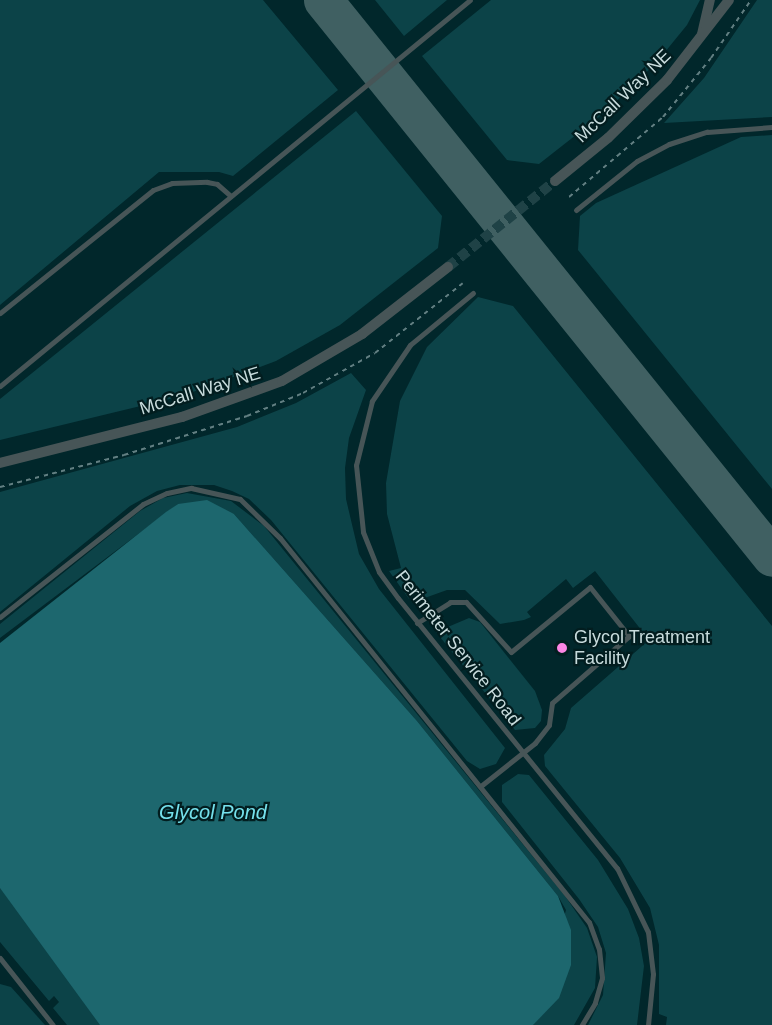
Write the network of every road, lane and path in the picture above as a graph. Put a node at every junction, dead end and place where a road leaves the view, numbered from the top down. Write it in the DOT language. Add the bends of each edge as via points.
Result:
graph roads {
  1 [pos="470,0"];
  2 [pos="710,0"];
  3 [pos="729,0"];
  4 [pos="751,0"];
  5 [pos="701,38"];
  6 [pos="772,128"];
  7 [pos="555,181"];
  8 [pos="231,196"];
  9 [pos="569,197"];
  10 [pos="576,210"];
  11 [pos="448,267"];
  12 [pos="473,293"];
  13 [pos="0,313"];
  14 [pos="0,386"];
  15 [pos="0,463"];
  16 [pos="0,617"];
  17 [pos="417,623"];
  18 [pos="522,753"];
  19 [pos="482,785"];
  20 [pos="1,961"];
  21 [pos="53,1025"];
  22 [pos="582,1025"];
  23 [pos="648,1025"];
  1 -- 8 [label="lane"];
  2 -- 5 [label="street"];
  3 -- 5 [label="street, McCall Way NE"];
  4 -- 9 [label="path" via="663,117"];
  5 -- 7 [label="street, McCall Way NE" via="635,112"];
  6 -- 10 [label="lane" via="707,132 669,144 637,162"];
  8 -- 13 [label="lane" via="217,184 207,182 172,183 153,190"];
  8 -- 14 [label="lane"];
  11 -- 15 [label="street, McCall Way NE" via="363,334 282,381 182,417"];
  12 -- 17 [label="lane, Perimeter Service Road" via="396,362 372,401 359,442 356,487 363,532 379,572"];
  16 -- 19 [label="lane" via="143,504 191,488 230,495 261,516"];
  17 -- 18 [label="lane, Perimeter Service Road"];
  17 -- 18 [label="lane" via="450,602 466,602 511,652 590,587 629,636 552,703 545,732"];
  18 -- 19 [label="lane"];
  18 -- 23 [label="lane, Perimeter Service Road" via="617,868 648,932 653,974"];
  19 -- 22 [label="lane" via="581,909 595,935 602,978 595,1003"];
  20 -- 21 [label="lane"];
}
